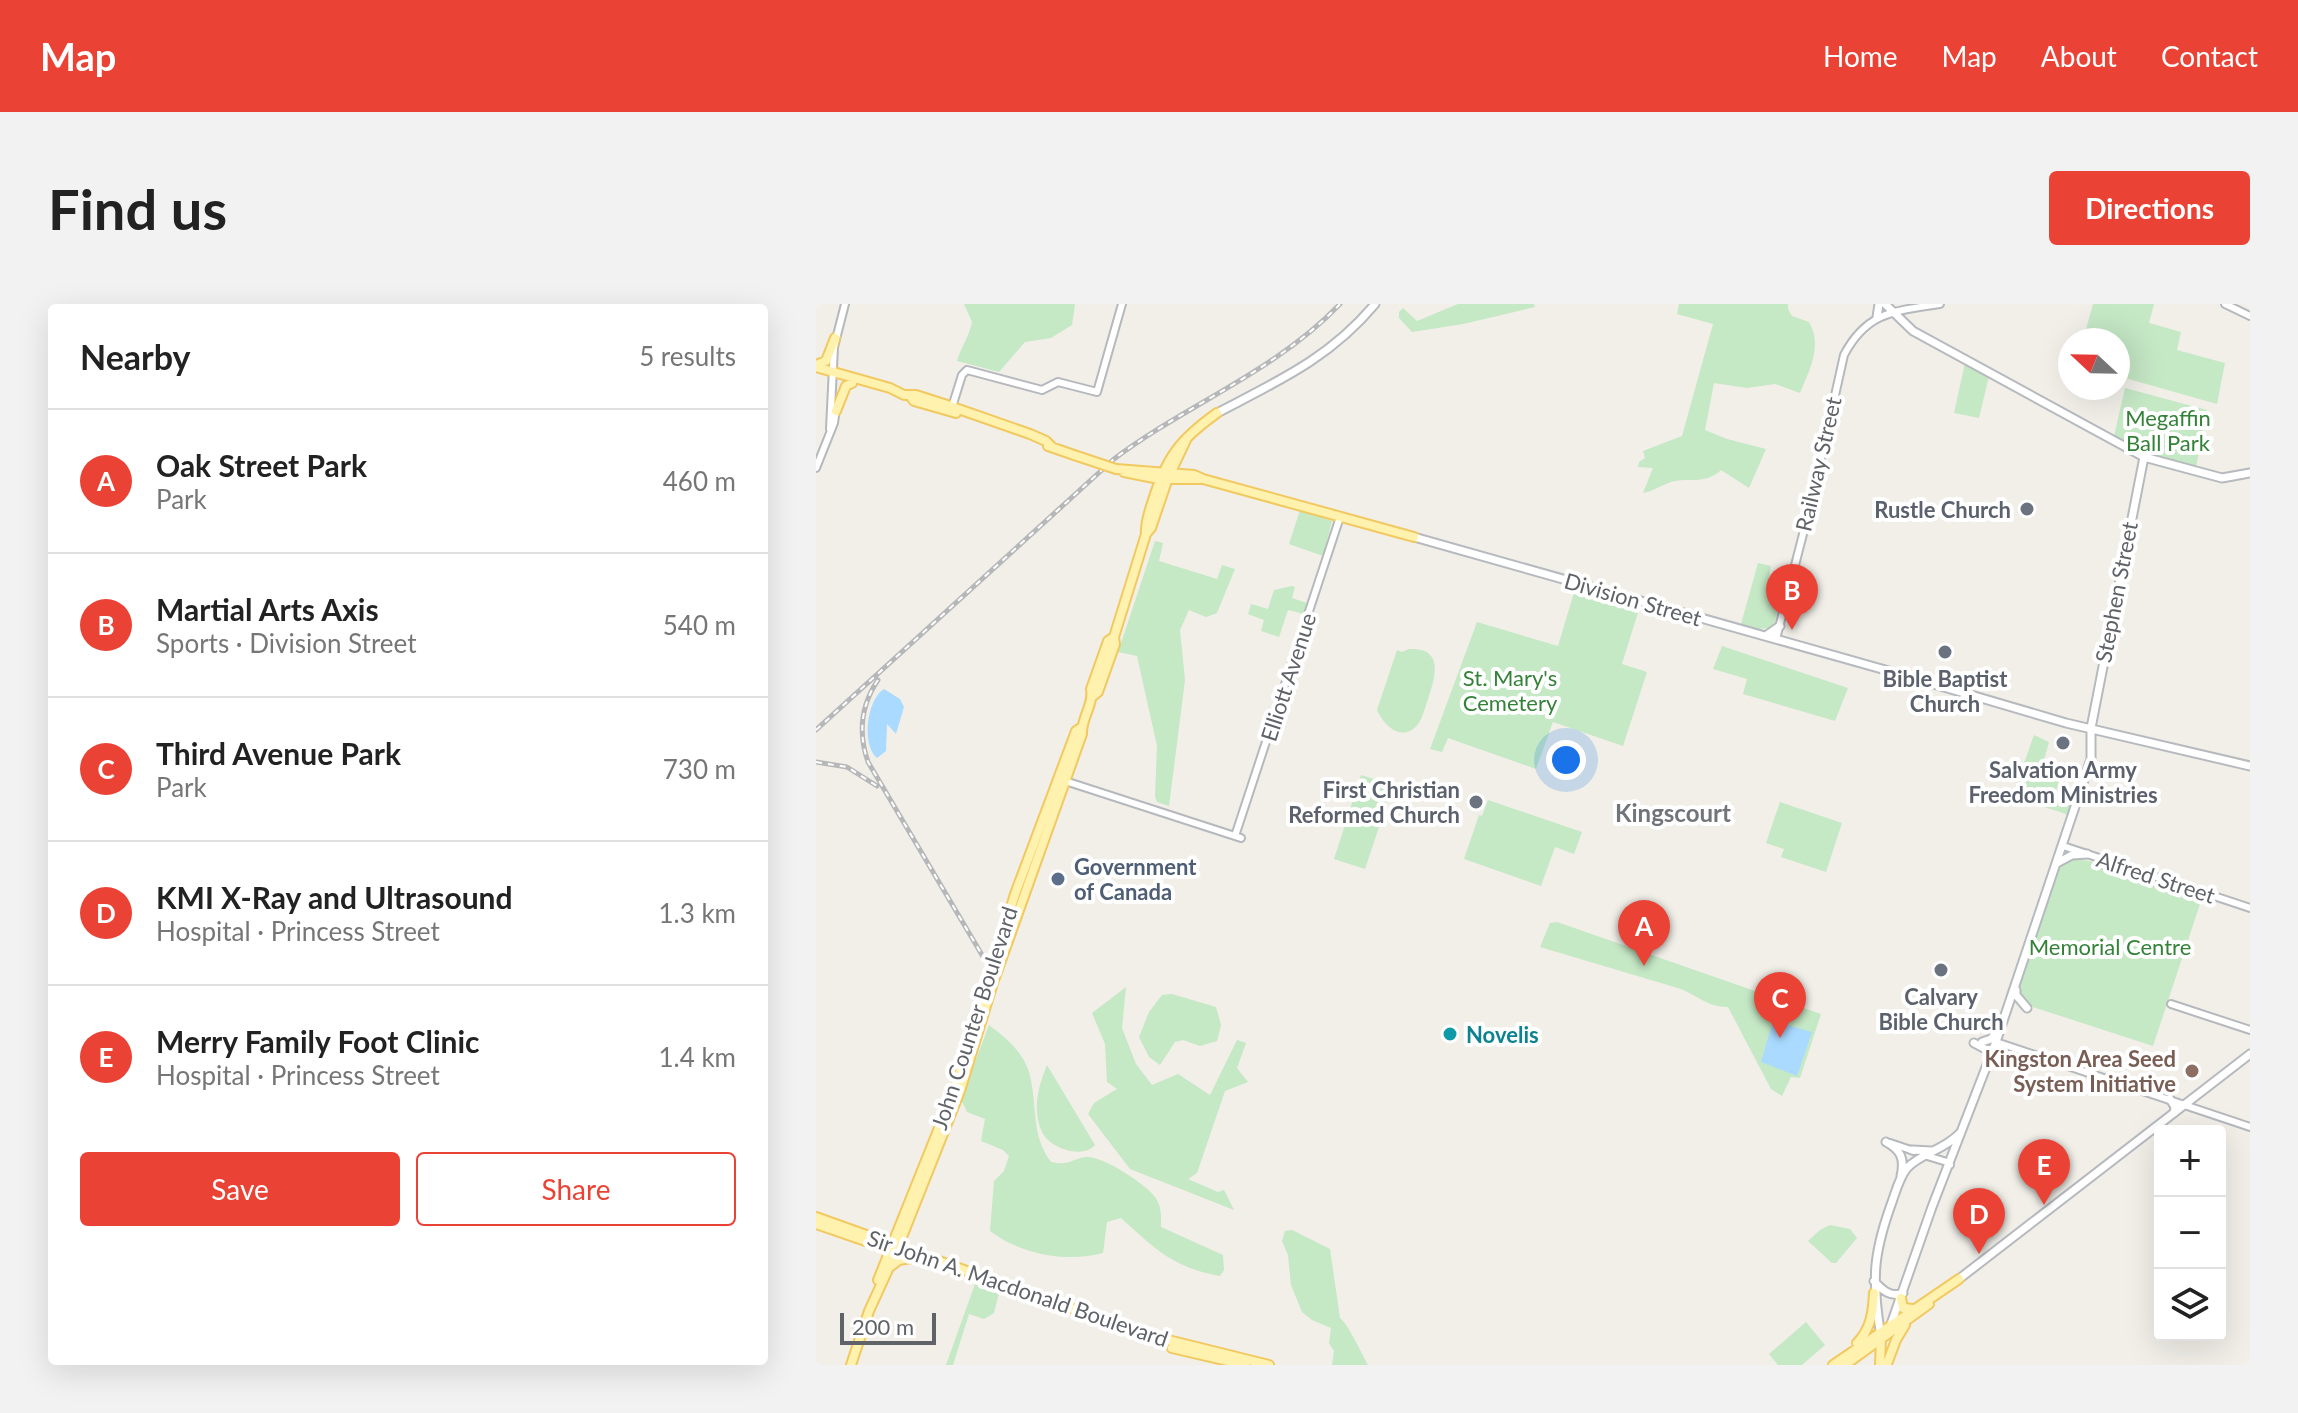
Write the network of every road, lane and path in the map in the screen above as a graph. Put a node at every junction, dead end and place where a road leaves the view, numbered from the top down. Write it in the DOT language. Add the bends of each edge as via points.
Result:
graph roads {
  1 [pos="845,304"];
  2 [pos="1122,304"];
  3 [pos="1375,304"];
  4 [pos="1879,304"];
  5 [pos="1885,304"];
  6 [pos="1940,304"];
  7 [pos="2225,304"];
  8 [pos="1892,311"];
  9 [pos="2250,316"];
  10 [pos="1877,317"];
  11 [pos="835,338"];
  12 [pos="816,368"];
  13 [pos="834,374"];
  14 [pos="852,383"];
  15 [pos="893,392"];
  16 [pos="952,409"];
  17 [pos="836,411"];
  18 [pos="1217,413"];
  19 [pos="830,429"];
  20 [pos="2144,457"];
  21 [pos="816,468"];
  22 [pos="2250,473"];
  23 [pos="1165,475"];
  24 [pos="1340,517"];
  25 [pos="1414,537"];
  26 [pos="1780,626"];
  27 [pos="1764,635"];
  28 [pos="1776,639"];
  29 [pos="2063,721"];
  30 [pos="2077,726"];
  31 [pos="2091,728"];
  32 [pos="2104,731"];
  33 [pos="2092,748"];
  34 [pos="2091,759"];
  35 [pos="2250,766"];
  36 [pos="1062,780"];
  37 [pos="1241,818"];
  38 [pos="1211,828"];
  39 [pos="2063,846"];
  40 [pos="2087,854"];
  41 [pos="2057,863"];
  42 [pos="2250,908"];
  43 [pos="2015,986"];
  44 [pos="2171,1004"];
  45 [pos="2027,1008"];
  46 [pos="2001,1024"];
  47 [pos="2250,1030"];
  48 [pos="1996,1042"];
  49 [pos="2250,1054"];
  50 [pos="1990,1058"];
  51 [pos="2170,1099"];
  52 [pos="2185,1104"];
  53 [pos="2174,1113"];
  54 [pos="2250,1127"];
  55 [pos="1964,1130"];
  56 [pos="1886,1142"];
  57 [pos="1942,1149"];
  58 [pos="1912,1150"];
  59 [pos="1927,1156"];
  60 [pos="1950,1165"];
  61 [pos="1900,1181"];
  62 [pos="904,1215"];
  63 [pos="816,1217"];
  64 [pos="816,1224"];
  65 [pos="873,1238"];
  66 [pos="893,1248"];
  67 [pos="911,1258"];
  68 [pos="889,1267"];
  69 [pos="1873,1279"];
  70 [pos="1959,1279"];
  71 [pos="1874,1293"];
  72 [pos="1902,1295"];
  73 [pos="869,1311"];
  74 [pos="1914,1312"];
  75 [pos="1885,1332"];
  76 [pos="1864,1351"];
  77 [pos="1884,1363"];
  78 [pos="1838,1364"];
  79 [pos="848,1365"];
  80 [pos="1245,1365"];
  81 [pos="1269,1365"];
  1 -- 11 [label="street"];
  2 -- 16 [label="street" via="1097,392 1058,382 1042,390 967,370"];
  3 -- 18 [label="main road" via="1315,361"];
  4 -- 10 [label="main road"];
  5 -- 8 [label="main road"];
  6 -- 8 [label="street, Railway Street"];
  7 -- 9 [label="street"];
  8 -- 10 [label="street, Railway Street"];
  8 -- 20 [label="main road" via="1913,331"];
  10 -- 26 [label="street, Railway Street" via="1844,355"];
  11 -- 12 [label="main road" via="826,361"];
  11 -- 13 [label="street"];
  12 -- 13 [label="main road, Division Street"];
  13 -- 14 [label="main road, Division Street"];
  13 -- 15 [label="main road, Division Street"];
  13 -- 17 [label="street"];
  13 -- 19 [label="street"];
  14 -- 15 [label="main road, Division Street"];
  14 -- 17 [label="main road"];
  15 -- 16 [label="main road, Division Street"];
  16 -- 23 [label="main road, Division Street, bridge" via="1135,476"];
  17 -- 19 [label="street"];
  18 -- 23 [label="main road, John Counter Boulevard" via="1187,438"];
  19 -- 21 [label="street"];
  20 -- 22 [label="main road" via="2222,478"];
  20 -- 31 [label="main road, Stephen Street"];
  23 -- 24 [label="main road, Division Street" via="1194,475"];
  23 -- 36 [label="main road, John Counter Boulevard" via="1115,644 1098,692 1076,731"];
  24 -- 25 [label="main road, Division Street"];
  24 -- 37 [label="street, Elliott Avenue"];
  25 -- 27 [label="main road, Division Street"];
  26 -- 27 [label="main road"];
  26 -- 28 [label="street, Railway Street"];
  27 -- 28 [label="main road, Division Street"];
  28 -- 29 [label="main road, Division Street"];
  29 -- 30 [label="main road, Division Street"];
  29 -- 31 [label="main road, Division Street"];
  30 -- 31 [label="main road, Division Street"];
  30 -- 33 [label="main road"];
  31 -- 32 [label="main road, Division Street"];
  31 -- 33 [label="main road, Stephen Street"];
  32 -- 34 [label="main road"];
  32 -- 35 [label="main road, Division Street"];
  33 -- 34 [label="main road, Stephen Street"];
  34 -- 39 [label="main road"];
  36 -- 38 [label="street"];
  36 -- 62 [label="main road, John Counter Boulevard" via="1015,894 955,1088"];
  36 -- 66 [label="main road, John Counter Boulevard" via="960,1091"];
  37 -- 38 [label="street" via="1226,828"];
  37 -- 38 [label="street, Elliott Avenue" via="1238,837"];
  39 -- 40 [label="street, Alfred Street"];
  39 -- 41 [label="main road"];
  40 -- 41 [label="main road"];
  40 -- 42 [label="street, Alfred Street"];
  41 -- 43 [label="main road"];
  43 -- 45 [label="main road"];
  43 -- 46 [label="main road"];
  44 -- 47 [label="street"];
  46 -- 48 [label="main road"];
  46 -- 50 [label="main road" via="1992,1038 1978,1042"];
  48 -- 50 [label="main road"];
  48 -- 51 [label="street"];
  49 -- 52 [label="main road"];
  50 -- 55 [label="main road"];
  51 -- 52 [label="street"];
  51 -- 53 [label="main road"];
  52 -- 53 [label="main road"];
  52 -- 54 [label="street"];
  53 -- 70 [label="main road"];
  55 -- 57 [label="main road"];
  55 -- 60 [label="main road"];
  56 -- 58 [label="street"];
  56 -- 61 [label="main road" via="1903,1157"];
  57 -- 58 [label="main road"];
  57 -- 59 [label="main road"];
  58 -- 59 [label="street"];
  59 -- 60 [label="street"];
  59 -- 61 [label="main road" via="1909,1167"];
  60 -- 72 [label="main road"];
  61 -- 69 [label="main road" via="1881,1234"];
  62 -- 65 [label="main road" via="888,1236"];
  62 -- 66 [label="main road, John Counter Boulevard"];
  63 -- 65 [label="main road, Sir John A. Macdonald Boulevard"];
  64 -- 66 [label="main road, Sir John A. Macdonald Boulevard"];
  65 -- 66 [label="main road, Sir John A. Macdonald Boulevard"];
  66 -- 67 [label="main road, Sir John A. Macdonald Boulevard"];
  66 -- 68 [label="main road, John Counter Boulevard"];
  66 -- 73 [label="main road, John Counter Boulevard"];
  66 -- 81 [label="main road, Sir John A. Macdonald Boulevard" via="1140,1333"];
  67 -- 68 [label="main road"];
  67 -- 80 [label="main road, Sir John A. Macdonald Boulevard" via="1144,1339"];
  68 -- 73 [label="main road, John Counter Boulevard"];
  69 -- 71 [label="main road"];
  69 -- 72 [label="main road" via="1885,1292"];
  70 -- 74 [label="main road"];
  71 -- 75 [label="main road"];
  71 -- 78 [label="main road" via="1868,1330"];
  72 -- 74 [label="main road" via="1903,1308"];
  72 -- 75 [label="main road"];
  73 -- 79 [label="main road, John Counter Boulevard"];
  74 -- 75 [label="main road"];
  74 -- 77 [label="main road"];
  75 -- 76 [label="main road"];
  75 -- 77 [label="main road"];
  75 -- 78 [label="main road"];
  76 -- 77 [label="main road" via="1874,1352"];
  76 -- 78 [label="main road"];
}
